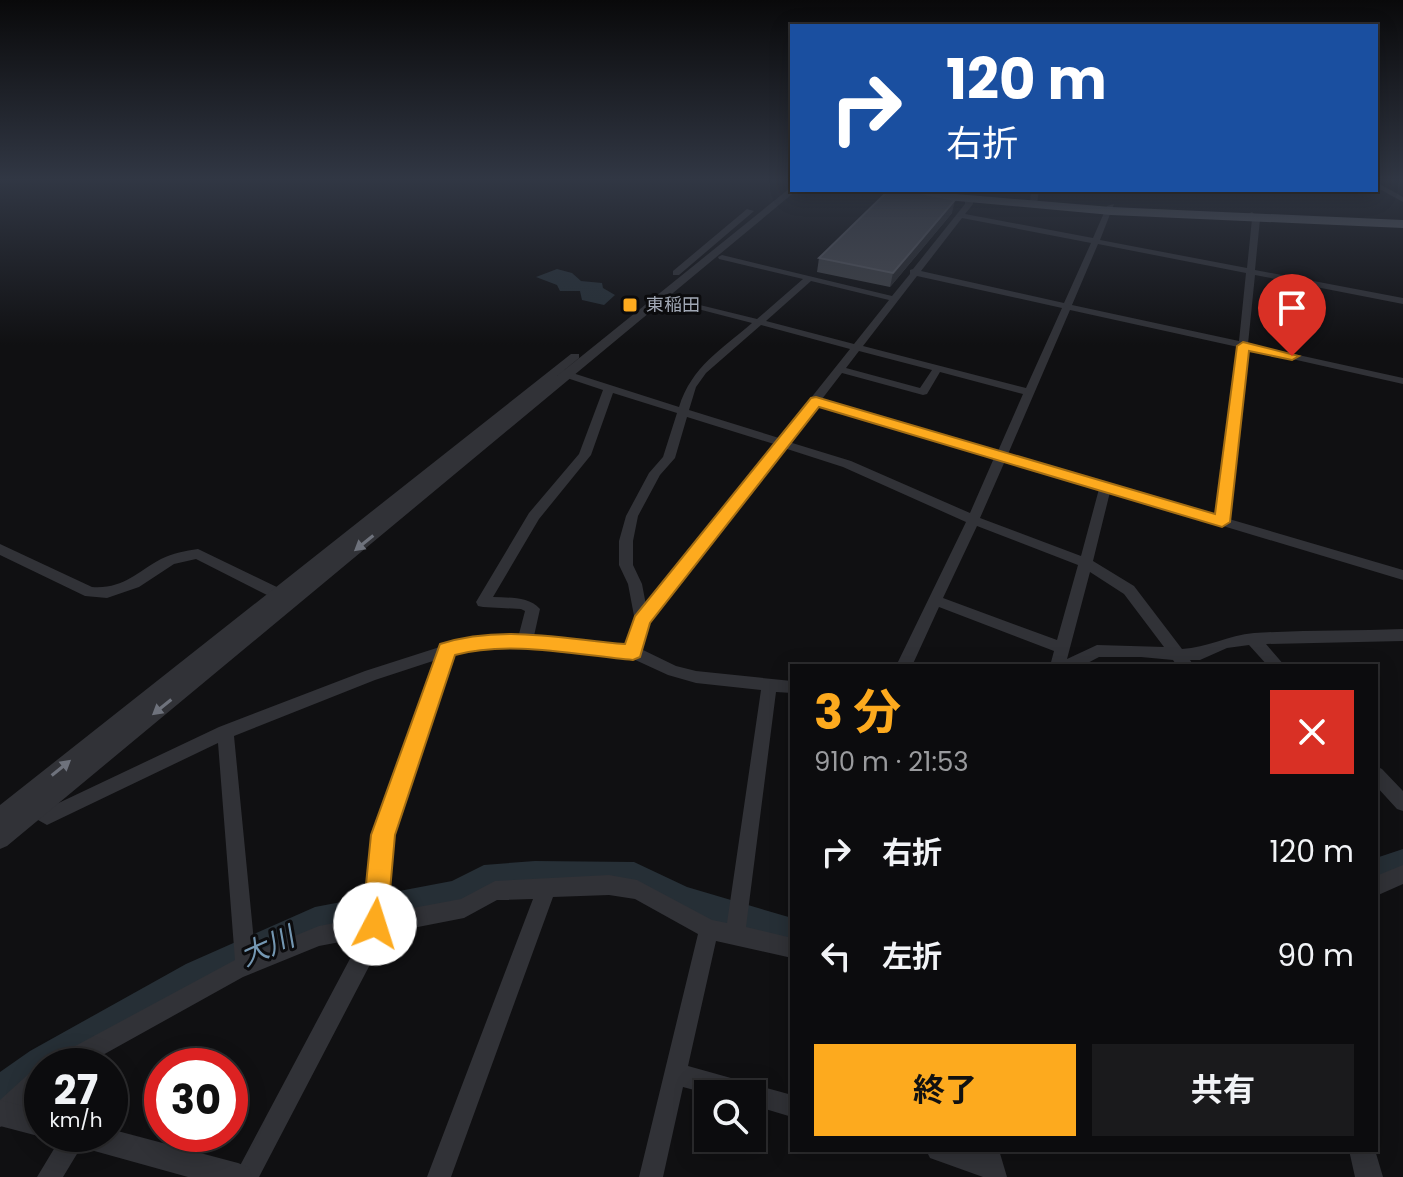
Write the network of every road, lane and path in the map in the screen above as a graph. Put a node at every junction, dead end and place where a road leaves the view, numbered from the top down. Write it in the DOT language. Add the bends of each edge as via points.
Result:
graph roads {
  1 [pos="722,235"];
  2 [pos="729,235"];
  3 [pos="735,235"];
  4 [pos="749,235"];
  5 [pos="943,235"];
  6 [pos="1061,235"];
  7 [pos="1100,235"];
  8 [pos="1254,235"];
  9 [pos="1097,242"];
  10 [pos="722,257"];
  11 [pos="913,272"];
  12 [pos="1253,272"];
  13 [pos="681,277"];
  14 [pos="810,278"];
  15 [pos="657,297"];
  16 [pos="895,299"];
  17 [pos="1403,301"];
  18 [pos="1066,306"];
  19 [pos="757,322"];
  20 [pos="1243,346"];
  21 [pos="858,347"];
  22 [pos="938,368"];
  23 [pos="841,370"];
  24 [pos="562,373"];
  25 [pos="1403,381"];
  26 [pos="609,389"];
  27 [pos="1028,392"];
  28 [pos="816,401"];
  29 [pos="683,412"];
  30 [pos="781,444"];
  31 [pos="999,455"];
  32 [pos="1106,486"];
  33 [pos="973,520"];
  34 [pos="1222,522"];
  35 [pos="0,549"];
  36 [pos="1086,563"];
  37 [pos="1403,575"];
  38 [pos="278,594"];
  39 [pos="935,600"];
  40 [pos="642,621"];
  41 [pos="1403,635"];
  42 [pos="1252,639"];
  43 [pos="525,640"];
  44 [pos="1062,648"];
  45 [pos="447,649"];
  46 [pos="633,652"];
  47 [pos="1182,661"];
  48 [pos="905,664"];
  49 [pos="1058,664"];
  50 [pos="1072,664"];
  51 [pos="1275,664"];
  52 [pos="769,686"];
  53 [pos="790,687"];
  54 [pos="225,732"];
  55 [pos="1378,776"];
  56 [pos="1403,803"];
  57 [pos="35,809"];
  58 [pos="0,817"];
  59 [pos="0,839"];
  60 [pos="1403,874"];
  61 [pos="1378,885"];
  62 [pos="547,888"];
  63 [pos="375,924"];
  64 [pos="709,929"];
  65 [pos="735,935"];
  66 [pos="790,948"];
  67 [pos="246,966"];
  68 [pos="94,1048"];
  69 [pos="675,1074"];
  70 [pos="698,1080"];
  71 [pos="24,1093"];
  72 [pos="766,1098"];
  73 [pos="790,1105"];
  74 [pos="1,1114"];
  75 [pos="24,1120"];
  76 [pos="128,1147"];
  77 [pos="66,1152"];
  78 [pos="946,1152"];
  79 [pos="1363,1152"];
  80 [pos="991,1164"];
  81 [pos="49,1177"];
  82 [pos="238,1177"];
  83 [pos="246,1177"];
  84 [pos="439,1177"];
  85 [pos="651,1177"];
  86 [pos="1369,1177"];
  1 -- 15 [label="street" via="686,263"];
  2 -- 13 [label="street"];
  3 -- 13 [label="street"];
  4 -- 10 [label="street"];
  5 -- 11 [label="street"];
  6 -- 9 [label="street"];
  7 -- 9 [label="street"];
  8 -- 12 [label="street"];
  9 -- 12 [label="street"];
  9 -- 18 [label="street"];
  10 -- 14 [label="street"];
  10 -- 15 [label="street"];
  11 -- 16 [label="street"];
  11 -- 18 [label="street"];
  12 -- 17 [label="street"];
  12 -- 20 [label="street"];
  13 -- 15 [label="street"];
  14 -- 16 [label="street"];
  14 -- 19 [label="street"];
  15 -- 19 [label="street"];
  15 -- 24 [label="street"];
  16 -- 21 [label="street"];
  18 -- 20 [label="street"];
  18 -- 27 [label="street"];
  19 -- 21 [label="street"];
  19 -- 29 [label="street" via="702,371"];
  20 -- 25 [label="street"];
  20 -- 34 [label="street"];
  21 -- 22 [label="street"];
  21 -- 23 [label="street"];
  22 -- 23 [label="street" via="923,392"];
  22 -- 27 [label="street"];
  23 -- 28 [label="street"];
  24 -- 26 [label="street"];
  24 -- 38 [label="street"];
  24 -- 57 [label="street, one-way"];
  26 -- 29 [label="street"];
  26 -- 43 [label="street" via="585,455 534,516 483,602 533,609"];
  27 -- 31 [label="street"];
  28 -- 30 [label="street"];
  28 -- 31 [label="street"];
  29 -- 30 [label="street"];
  29 -- 40 [label="street" via="669,458 632,516 626,541 626,565"];
  30 -- 33 [label="street" via="847,464"];
  30 -- 40 [label="street"];
  31 -- 32 [label="street"];
  31 -- 33 [label="street"];
  32 -- 34 [label="street"];
  32 -- 36 [label="street"];
  33 -- 36 [label="street"];
  33 -- 39 [label="street"];
  34 -- 37 [label="street"];
  35 -- 38 [label="street" via="90,592 125,589 173,556 198,554"];
  36 -- 44 [label="street"];
  36 -- 47 [label="street" via="1129,590"];
  58 -- 38 [label="street, one-way"];
  39 -- 44 [label="street"];
  39 -- 48 [label="street"];
  40 -- 46 [label="street"];
  41 -- 42 [label="street"];
  42 -- 47 [label="street" via="1225,643"];
  42 -- 51 [label="street"];
  43 -- 45 [label="street"];
  43 -- 46 [label="street"];
  44 -- 49 [label="street"];
  45 -- 54 [label="street"];
  45 -- 63 [label="street" via="383,835"];
  46 -- 52 [label="street" via="696,677"];
  47 -- 50 [label="street" via="1141,651 1097,651"];
  52 -- 53 [label="street"];
  52 -- 65 [label="street"];
  54 -- 57 [label="street" via="47,817"];
  54 -- 67 [label="street"];
  55 -- 56 [label="street"];
  57 -- 59 [label="street"];
  60 -- 61 [label="street"];
  62 -- 63 [label="street" via="495,891 464,908"];
  62 -- 64 [label="street" via="609,885 637,890"];
  62 -- 84 [label="street"];
  63 -- 67 [label="street" via="319,936"];
  63 -- 83 [label="street" via="368,948"];
  64 -- 65 [label="street"];
  64 -- 69 [label="street"];
  65 -- 66 [label="street"];
  67 -- 68 [label="street"];
  69 -- 70 [label="street"];
  69 -- 85 [label="street"];
  71 -- 74 [label="street"];
  72 -- 73 [label="street"];
  74 -- 75 [label="street"];
  76 -- 82 [label="street"];
  77 -- 81 [label="street"];
  78 -- 80 [label="street"];
  79 -- 86 [label="street"];
}
